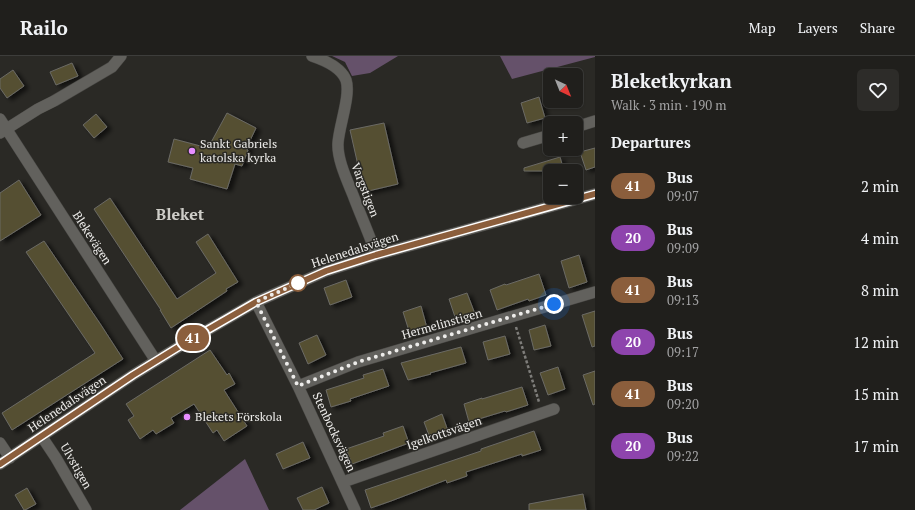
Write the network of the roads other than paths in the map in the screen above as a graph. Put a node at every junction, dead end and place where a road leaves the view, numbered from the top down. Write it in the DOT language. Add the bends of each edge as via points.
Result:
graph roads {
  1 [pos="121,56"];
  2 [pos="312,56"];
  3 [pos="0,119"];
  4 [pos="595,121"];
  5 [pos="583,125"];
  6 [pos="3,131"];
  7 [pos="543,137"];
  8 [pos="523,143"];
  9 [pos="595,194"];
  10 [pos="376,255"];
  11 [pos="595,292"];
  12 [pos="256,302"];
  13 [pos="156,361"];
  14 [pos="298,386"];
  15 [pos="554,409"];
  16 [pos="42,437"];
  17 [pos="0,443"];
  18 [pos="10,458"];
  19 [pos="0,464"];
  20 [pos="343,482"];
  21 [pos="86,510"];
  22 [pos="356,510"];
  1 -- 6 [label="street" via="112,67"];
  2 -- 10 [label="street, Vargstigen" via="341,71 346,79 347,96 338,143 341,165"];
  3 -- 6 [label="street, Blekevägen"];
  4 -- 5 [label="street"];
  6 -- 13 [label="street, Blekevägen"];
  7 -- 8 [label="street"];
  9 -- 10 [label="street, Helenedalsvägen"];
  10 -- 12 [label="street, Helenedalsvägen" via="326,271"];
  11 -- 14 [label="street, Hermelinstigen" via="358,362"];
  12 -- 13 [label="street, Helenedalsvägen"];
  12 -- 14 [label="street, Stenbocksvägen"];
  13 -- 16 [label="street, Helenedalsvägen"];
  14 -- 20 [label="street, Stenbocksvägen"];
  15 -- 20 [label="street, Igelkottsvägen"];
  16 -- 18 [label="street, Helenedalsvägen"];
  16 -- 21 [label="street, Ulvstigen"];
  17 -- 18 [label="street"];
  18 -- 19 [label="street, Helenedalsvägen"];
  20 -- 22 [label="street, Stenbocksvägen"];
}
